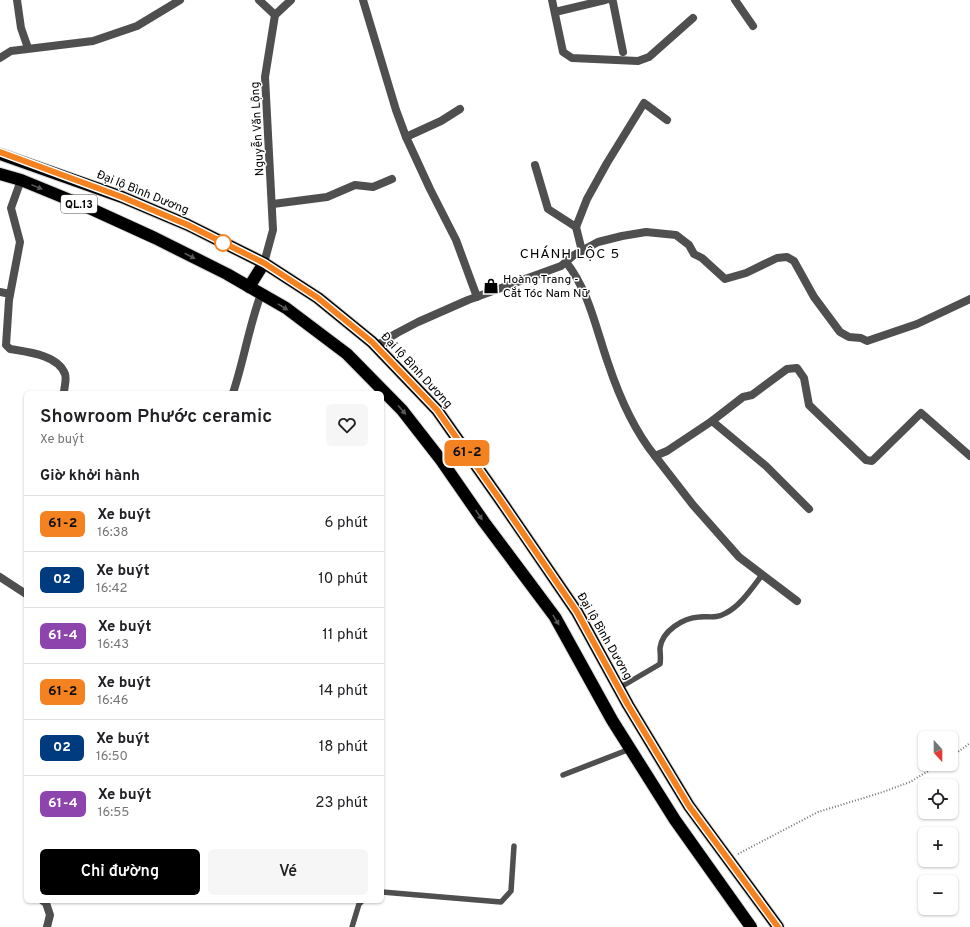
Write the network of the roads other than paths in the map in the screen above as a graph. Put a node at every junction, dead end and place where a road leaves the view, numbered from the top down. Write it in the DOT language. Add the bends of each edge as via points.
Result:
graph roads {
  1 [pos="17,0"];
  2 [pos="180,0"];
  3 [pos="259,0"];
  4 [pos="291,0"];
  5 [pos="363,0"];
  6 [pos="552,0"];
  7 [pos="605,0"];
  8 [pos="611,0"];
  9 [pos="735,0"];
  10 [pos="555,12"];
  11 [pos="275,15"];
  12 [pos="693,18"];
  13 [pos="753,26"];
  14 [pos="28,48"];
  15 [pos="624,52"];
  16 [pos="0,58"];
  17 [pos="460,110"];
  18 [pos="667,120"];
  19 [pos="406,137"];
  20 [pos="0,154"];
  21 [pos="535,165"];
  22 [pos="0,174"];
  23 [pos="392,179"];
  24 [pos="21,180"];
  25 [pos="273,204"];
  26 [pos="576,227"];
  27 [pos="582,251"];
  28 [pos="566,262"];
  29 [pos="264,263"];
  30 [pos="249,287"];
  31 [pos="0,292"];
  32 [pos="10,294"];
  33 [pos="261,294"];
  34 [pos="477,297"];
  35 [pos="970,299"];
  36 [pos="376,346"];
  37 [pos="64,391"];
  38 [pos="234,391"];
  39 [pos="379,391"];
  40 [pos="384,397"];
  41 [pos="712,421"];
  42 [pos="655,456"];
  43 [pos="970,456"];
  44 [pos="809,509"];
  45 [pos="762,575"];
  46 [pos="0,577"];
  47 [pos="24,593"];
  48 [pos="797,601"];
  49 [pos="619,688"];
  50 [pos="630,749"];
  51 [pos="563,775"];
  52 [pos="514,846"];
  53 [pos="384,892"];
  54 [pos="46,903"];
  55 [pos="360,903"];
  56 [pos="47,927"];
  57 [pos="352,927"];
  58 [pos="751,927"];
  59 [pos="778,927"];
  1 -- 14 [label="street" via="21,28"];
  2 -- 14 [label="street" via="137,26 92,41"];
  3 -- 11 [label="street"];
  4 -- 11 [label="street"];
  5 -- 19 [label="street"];
  6 -- 10 [label="street"];
  7 -- 10 [label="street"];
  8 -- 15 [label="street"];
  9 -- 13 [label="street"];
  10 -- 12 [label="street" via="563,52 567,56 628,62 649,57"];
  11 -- 25 [label="street, Nguyễn Văn Lộng" via="265,77"];
  14 -- 16 [label="street" via="11,51"];
  17 -- 19 [label="street" via="441,122"];
  18 -- 26 [label="street" via="644,103 587,199"];
  19 -- 34 [label="street" via="456,240"];
  20 -- 29 [label="highway, Đại lộ Bình Dương / QL.13" via="122,197 188,225"];
  21 -- 26 [label="street" via="548,209"];
  22 -- 24 [label="highway, QL.13"];
  23 -- 25 [label="street" via="373,187 352,185 327,196"];
  24 -- 30 [label="highway, QL.13, one-way" via="155,238"];
  24 -- 32 [label="street" via="11,208 20,242"];
  25 -- 29 [label="street, Nguyễn Văn Lộng" via="273,230"];
  26 -- 27 [label="street"];
  27 -- 28 [label="street"];
  27 -- 35 [label="street" via="598,242 622,236 662,232 676,235 689,245 694,254 725,279 777,258 787,257 794,261 814,297 840,332 849,337 862,338 867,342 917,324"];
  28 -- 34 [label="street"];
  28 -- 42 [label="street" via="577,276 587,298 608,364 630,417"];
  29 -- 30 [label="highway"];
  29 -- 36 [label="highway, Đại lộ Bình Dương / QL.13" via="318,298"];
  30 -- 33 [label="highway, QL.13"];
  31 -- 32 [label="street"];
  32 -- 37 [label="street" via="6,345 10,349 48,358 61,367 66,376"];
  33 -- 38 [label="street"];
  33 -- 39 [label="highway, QL.13, one-way" via="286,308 347,354"];
  34 -- 36 [label="street" via="402,330"];
  36 -- 49 [label="highway, Đại lộ Bình Dương / QL.13" via="437,410 577,612"];
  40 -- 50 [label="highway, QL.13, one-way" via="402,410 441,460 555,617"];
  41 -- 42 [label="street" via="667,452"];
  41 -- 43 [label="street" via="743,397 752,395 792,367 797,368 804,378 809,405 866,460 872,460 921,413"];
  41 -- 44 [label="street" via="766,466"];
  42 -- 45 [label="street" via="693,505 739,557"];
  45 -- 48 [label="street"];
  45 -- 49 [label="lane" via="745,597 726,613 714,618 699,617 687,620 674,628 664,636 660,648 660,664"];
  46 -- 47 [label="street"];
  49 -- 59 [label="highway, Đại lộ Bình Dương / QL.13" via="689,806"];
  50 -- 51 [label="lane"];
  50 -- 58 [label="highway, QL.13" via="675,820"];
  52 -- 53 [label="lane" via="511,891 501,902"];
  54 -- 56 [label="street" via="50,915"];
  55 -- 57 [label="lane"];
}
